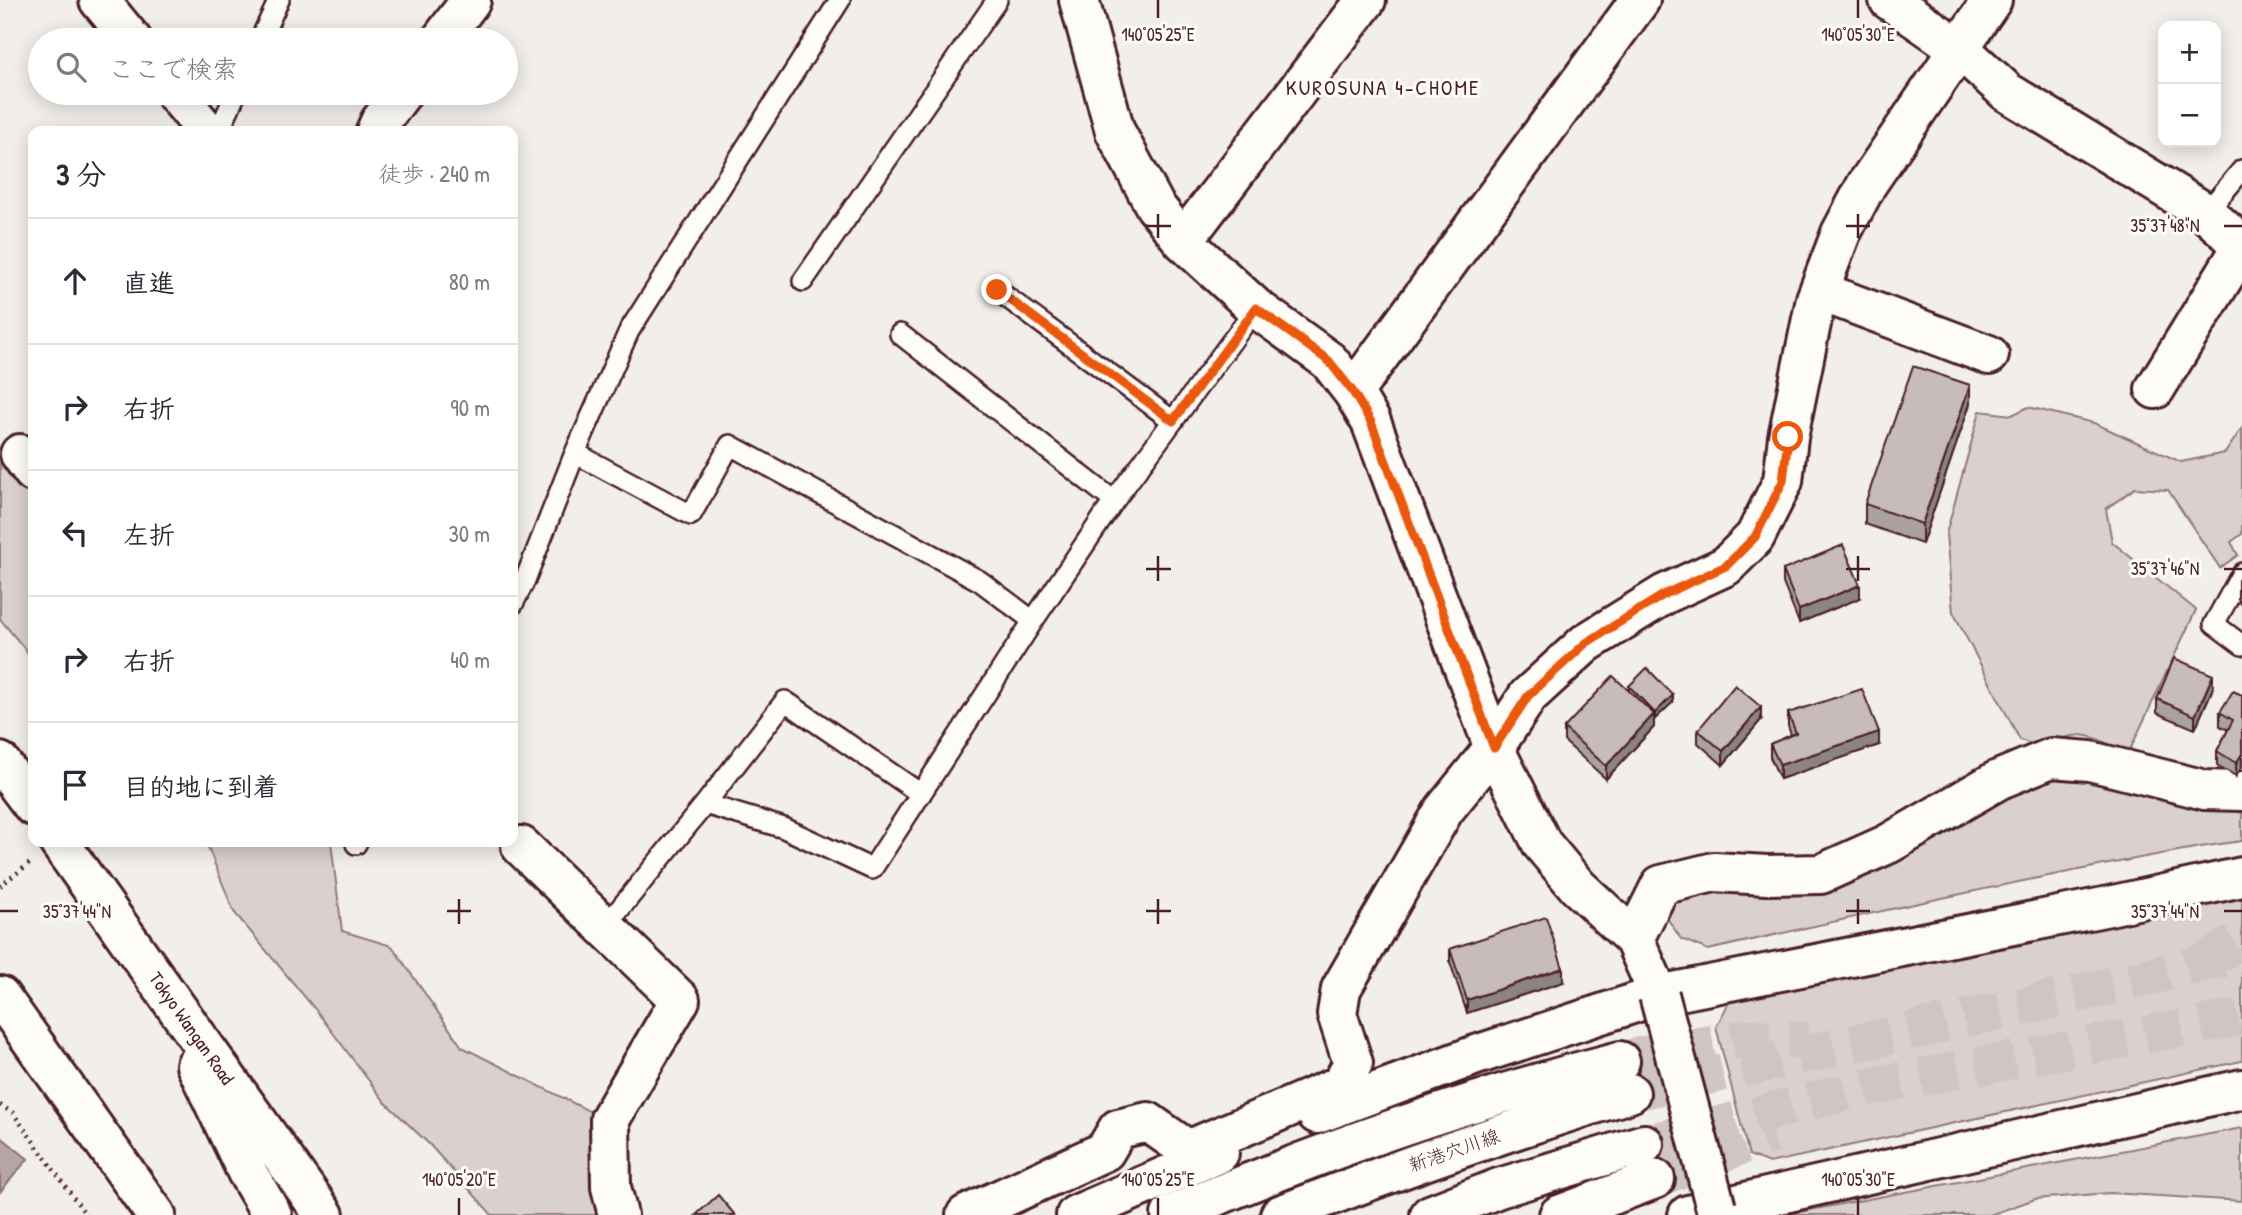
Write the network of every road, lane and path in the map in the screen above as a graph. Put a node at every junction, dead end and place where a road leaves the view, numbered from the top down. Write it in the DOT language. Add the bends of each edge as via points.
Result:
graph roads {
  1 [pos="99,0"];
  2 [pos="279,0"];
  3 [pos="471,0"];
  4 [pos="840,0"];
  5 [pos="997,0"];
  6 [pos="1366,0"];
  7 [pos="1640,0"];
  8 [pos="1889,0"];
  9 [pos="1992,0"];
  10 [pos="1082,2"];
  11 [pos="122,28"];
  12 [pos="266,28"];
  13 [pos="450,28"];
  14 [pos="1960,49"];
  15 [pos="185,105"];
  16 [pos="231,105"];
  17 [pos="393,105"];
  18 [pos="203,126"];
  19 [pos="221,126"];
  20 [pos="378,126"];
  21 [pos="2242,170"];
  22 [pos="2206,213"];
  23 [pos="1183,241"];
  24 [pos="2242,246"];
  25 [pos="803,281"];
  26 [pos="997,290"];
  27 [pos="1819,291"];
  28 [pos="1256,308"];
  29 [pos="900,334"];
  30 [pos="1989,355"];
  31 [pos="2155,389"];
  32 [pos="1353,392"];
  33 [pos="1173,421"];
  34 [pos="575,453"];
  35 [pos="1114,501"];
  36 [pos="2242,573"];
  37 [pos="518,594"];
  38 [pos="1033,621"];
  39 [pos="2242,645"];
  40 [pos="1494,748"];
  41 [pos="0,762"];
  42 [pos="2242,792"];
  43 [pos="921,793"];
  44 [pos="28,799"];
  45 [pos="705,804"];
  46 [pos="521,846"];
  47 [pos="63,847"];
  48 [pos="2242,877"];
  49 [pos="605,927"];
  50 [pos="1634,939"];
  51 [pos="150,968"];
  52 [pos="1659,995"];
  53 [pos="4,1011"];
  54 [pos="2242,1089"];
  55 [pos="0,1105"];
  56 [pos="1708,1213"];
  57 [pos="86,1215"];
  58 [pos="156,1215"];
  59 [pos="272,1215"];
  60 [pos="324,1215"];
  61 [pos="618,1215"];
  62 [pos="965,1215"];
  63 [pos="1076,1215"];
  64 [pos="1171,1215"];
  65 [pos="1280,1215"];
  66 [pos="1430,1215"];
  67 [pos="1559,1215"];
  1 -- 11 [label="main road"];
  2 -- 12 [label="lane"];
  3 -- 13 [label="main road"];
  4 -- 34 [label="lane" via="629,331"];
  5 -- 25 [label="lane"];
  6 -- 23 [label="main road"];
  7 -- 32 [label="main road"];
  8 -- 14 [label="main road"];
  9 -- 14 [label="main road"];
  10 -- 23 [label="main road" via="1115,131 1155,206"];
  14 -- 22 [label="main road" via="2007,92"];
  14 -- 27 [label="main road" via="1867,184 1841,233"];
  15 -- 18 [label="main road"];
  16 -- 19 [label="lane"];
  17 -- 20 [label="main road"];
  21 -- 22 [label="lane"];
  22 -- 24 [label="main road"];
  23 -- 28 [label="main road"];
  24 -- 31 [label="main road"];
  26 -- 33 [label="lane"];
  27 -- 30 [label="main road"];
  27 -- 40 [label="main road" via="1783,481 1755,537 1726,566 1665,594 1586,643 1528,696"];
  28 -- 32 [label="main road" via="1329,361"];
  28 -- 33 [label="lane"];
  29 -- 35 [label="lane"];
  32 -- 40 [label="main road" via="1371,422"];
  33 -- 35 [label="lane"];
  34 -- 37 [label="lane"];
  34 -- 38 [label="lane" via="691,515 730,446 980,581"];
  35 -- 38 [label="lane"];
  36 -- 39 [label="lane" via="2214,624"];
  38 -- 43 [label="lane"];
  40 -- 50 [label="main road" via="1542,844 1578,887"];
  40 -- 62 [label="main road" via="1444,810 1342,989 1338,1014 1353,1063 1342,1085 1188,1150 1147,1122 1118,1129 1105,1152"];
  41 -- 44 [label="main road"];
  42 -- 50 [label="main road" via="2204,790 2090,761 2051,758 1998,780 1888,844 1821,874 1714,872 1661,886"];
  43 -- 45 [label="lane" via="872,869 784,828"];
  43 -- 45 [label="lane" via="785,701"];
  45 -- 49 [label="lane"];
  46 -- 49 [label="main road"];
  47 -- 51 [label="main road, Tokyo Wangan Road"];
  48 -- 52 [label="main road"];
  49 -- 61 [label="main road" via="681,1000 610,1119 611,1187"];
  50 -- 52 [label="main road"];
  51 -- 59 [label="main road"];
  51 -- 60 [label="main road, Tokyo Wangan Road"];
  52 -- 56 [label="main road, bridge"];
  52 -- 63 [label="main road" via="1336,1106"];
  53 -- 58 [label="main road"];
  54 -- 56 [label="main road"];
  55 -- 57 [label="path" via="13,1112"];
  64 -- 65 [label="main road, 新港穴川線" via="1304,1161 1546,1080 1625,1077 1528,1124"];
  66 -- 67 [label="main road" via="1499,1188 1650,1161"];
}
